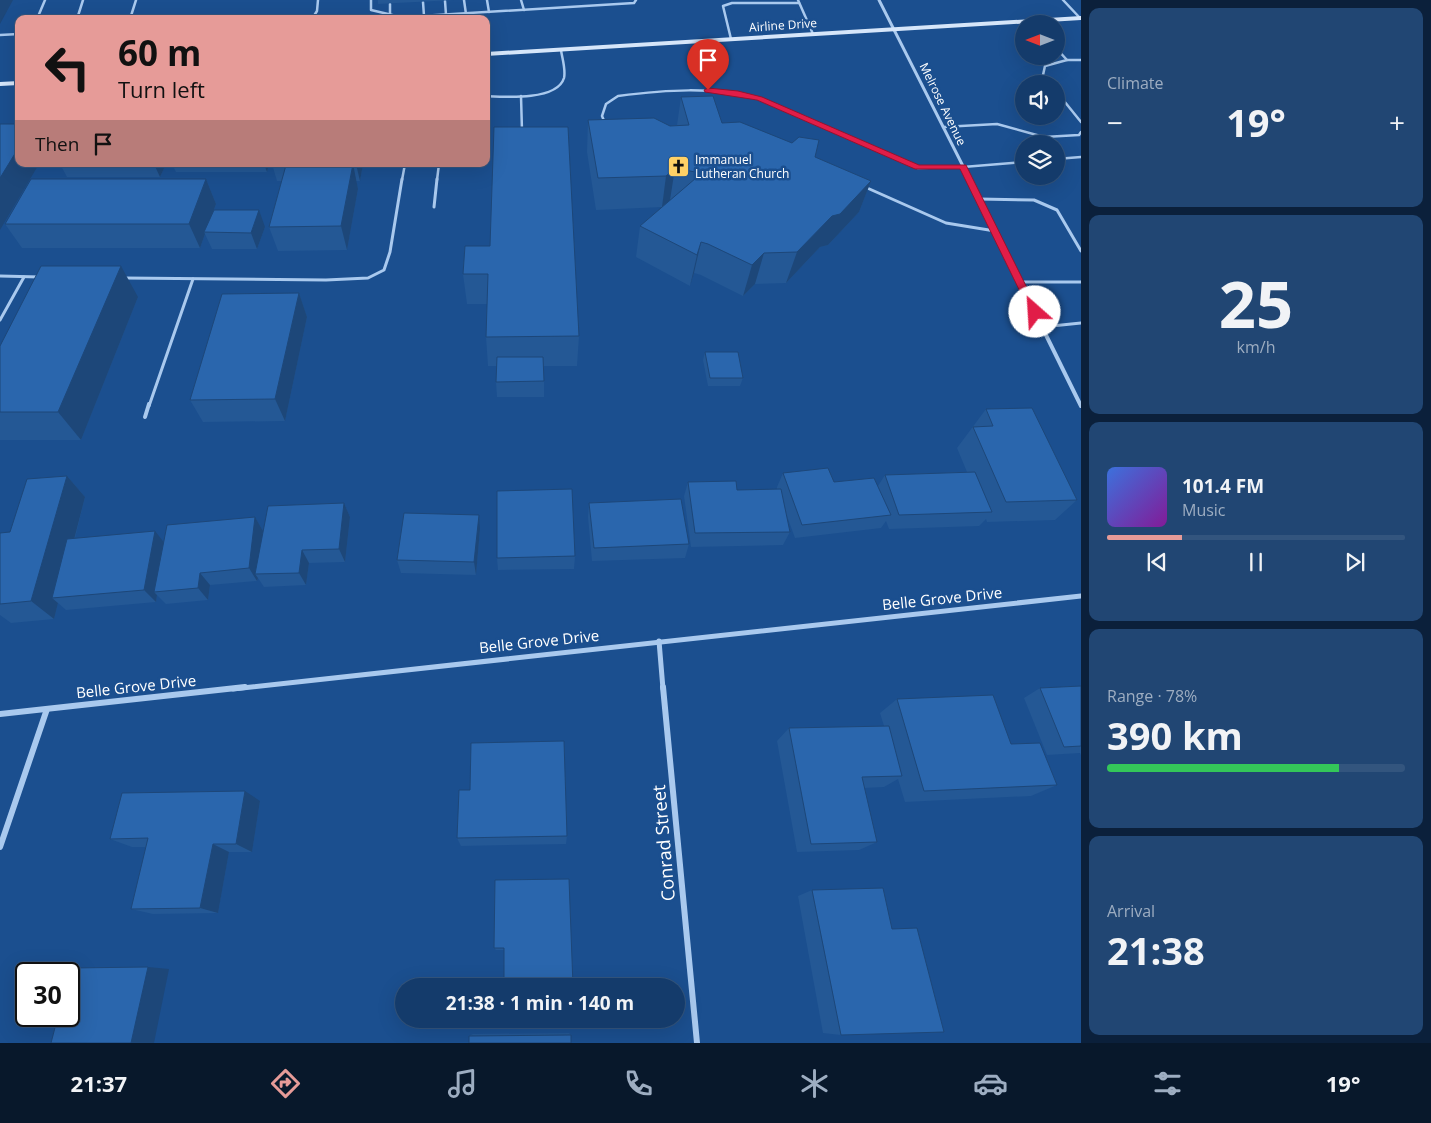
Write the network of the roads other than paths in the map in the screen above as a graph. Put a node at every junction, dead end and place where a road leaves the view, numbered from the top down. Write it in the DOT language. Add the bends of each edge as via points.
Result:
graph roads {
  1 [pos="45,0"];
  2 [pos="83,0"];
  3 [pos="136,0"];
  4 [pos="318,0"];
  5 [pos="371,0"];
  6 [pos="445,0"];
  7 [pos="464,0"];
  8 [pos="487,0"];
  9 [pos="521,0"];
  10 [pos="636,0"];
  11 [pos="722,0"];
  12 [pos="879,0"];
  13 [pos="1063,0"];
  14 [pos="798,1"];
  15 [pos="423,2"];
  16 [pos="390,4"];
  17 [pos="723,6"];
  18 [pos="524,10"];
  19 [pos="489,12"];
  20 [pos="390,14"];
  21 [pos="466,14"];
  22 [pos="39,15"];
  23 [pos="78,15"];
  24 [pos="131,15"];
  25 [pos="314,15"];
  26 [pos="394,15"];
  27 [pos="424,15"];
  28 [pos="446,15"];
  29 [pos="1081,18"];
  30 [pos="1065,19"];
  31 [pos="1015,23"];
  32 [pos="895,29"];
  33 [pos="15,34"];
  34 [pos="813,34"];
  35 [pos="0,35"];
  36 [pos="731,39"];
  37 [pos="561,50"];
  38 [pos="490,54"];
  39 [pos="1067,60"];
  40 [pos="1081,60"];
  41 [pos="1043,75"];
  42 [pos="15,83"];
  43 [pos="1,85"];
  44 [pos="490,96"];
  45 [pos="522,96"];
  46 [pos="1065,102"];
  47 [pos="1081,122"];
  48 [pos="943,126"];
  49 [pos="607,129"];
  50 [pos="1081,132"];
  51 [pos="522,139"];
  52 [pos="1081,157"];
  53 [pos="1065,158"];
  54 [pos="1015,163"];
  55 [pos="404,167"];
  56 [pos="439,167"];
  57 [pos="963,167"];
  58 [pos="856,183"];
  59 [pos="979,199"];
  60 [pos="434,207"];
  61 [pos="995,231"];
  62 [pos="1081,252"];
  63 [pos="0,276"];
  64 [pos="24,277"];
  65 [pos="44,277"];
  66 [pos="123,278"];
  67 [pos="193,279"];
  68 [pos="1020,282"];
  69 [pos="1081,282"];
  70 [pos="0,320"];
  71 [pos="1081,323"];
  72 [pos="1042,327"];
  73 [pos="1081,406"];
  74 [pos="145,417"];
  75 [pos="1081,596"];
  76 [pos="659,641"];
  77 [pos="47,709"];
  78 [pos="0,714"];
  79 [pos="0,847"];
  80 [pos="697,1043"];
  1 -- 22 [label="lane"];
  2 -- 23 [label="lane"];
  3 -- 24 [label="lane"];
  4 -- 25 [label="lane"];
  5 -- 20 [label="lane" via="372,10"];
  6 -- 28 [label="lane"];
  7 -- 21 [label="lane"];
  8 -- 19 [label="lane"];
  9 -- 18 [label="lane"];
  10 -- 18 [label="lane" via="634,3"];
  11 -- 17 [label="lane"];
  12 -- 32 [label="street, Melrose Avenue"];
  13 -- 29 [label="lane"];
  14 -- 17 [label="lane"];
  14 -- 34 [label="lane"];
  15 -- 27 [label="lane"];
  16 -- 20 [label="lane"];
  17 -- 36 [label="lane"];
  18 -- 19 [label="lane"];
  19 -- 21 [label="lane"];
  20 -- 26 [label="lane"];
  21 -- 28 [label="lane"];
  29 -- 30 [label="main road, Airline Drive"];
  31 -- 32 [label="main road, Airline Drive"];
  32 -- 34 [label="main road, Airline Drive"];
  32 -- 48 [label="street, Melrose Avenue"];
  33 -- 35 [label="lane"];
  34 -- 36 [label="main road, Airline Drive"];
  36 -- 37 [label="main road, Airline Drive"];
  37 -- 38 [label="main road, Airline Drive"];
  37 -- 45 [label="lane" via="564,79 559,87"];
  39 -- 40 [label="lane"];
  39 -- 41 [label="lane" via="1045,66"];
  42 -- 43 [label="main road"];
  44 -- 45 [label="lane"];
  45 -- 51 [label="lane"];
  46 -- 47 [label="lane"];
  48 -- 50 [label="lane" via="997,124 1044,137 1079,136"];
  48 -- 57 [label="street, Melrose Avenue"];
  49 -- 57 [label="lane" via="602,116 606,104 618,96 708,90 760,98 918,168"];
  52 -- 53 [label="lane"];
  54 -- 57 [label="lane"];
  55 -- 67 [label="lane" via="384,270 368,278 326,280"];
  56 -- 60 [label="lane"];
  57 -- 59 [label="street, Melrose Avenue"];
  58 -- 61 [label="lane" via="946,223"];
  59 -- 61 [label="street, Melrose Avenue"];
  59 -- 62 [label="lane" via="1034,200 1057,210"];
  61 -- 68 [label="street, Melrose Avenue"];
  63 -- 64 [label="lane"];
  64 -- 65 [label="lane"];
  64 -- 70 [label="lane"];
  66 -- 67 [label="lane"];
  67 -- 74 [label="lane"];
  68 -- 69 [label="lane"];
  68 -- 72 [label="street, Melrose Avenue"];
  71 -- 72 [label="lane"];
  72 -- 73 [label="street, Melrose Avenue"];
  75 -- 76 [label="street, Belle Grove Drive"];
  76 -- 77 [label="street, Belle Grove Drive"];
  76 -- 80 [label="street, Conrad Street"];
  77 -- 78 [label="street, Belle Grove Drive"];
  77 -- 79 [label="street"];
}
